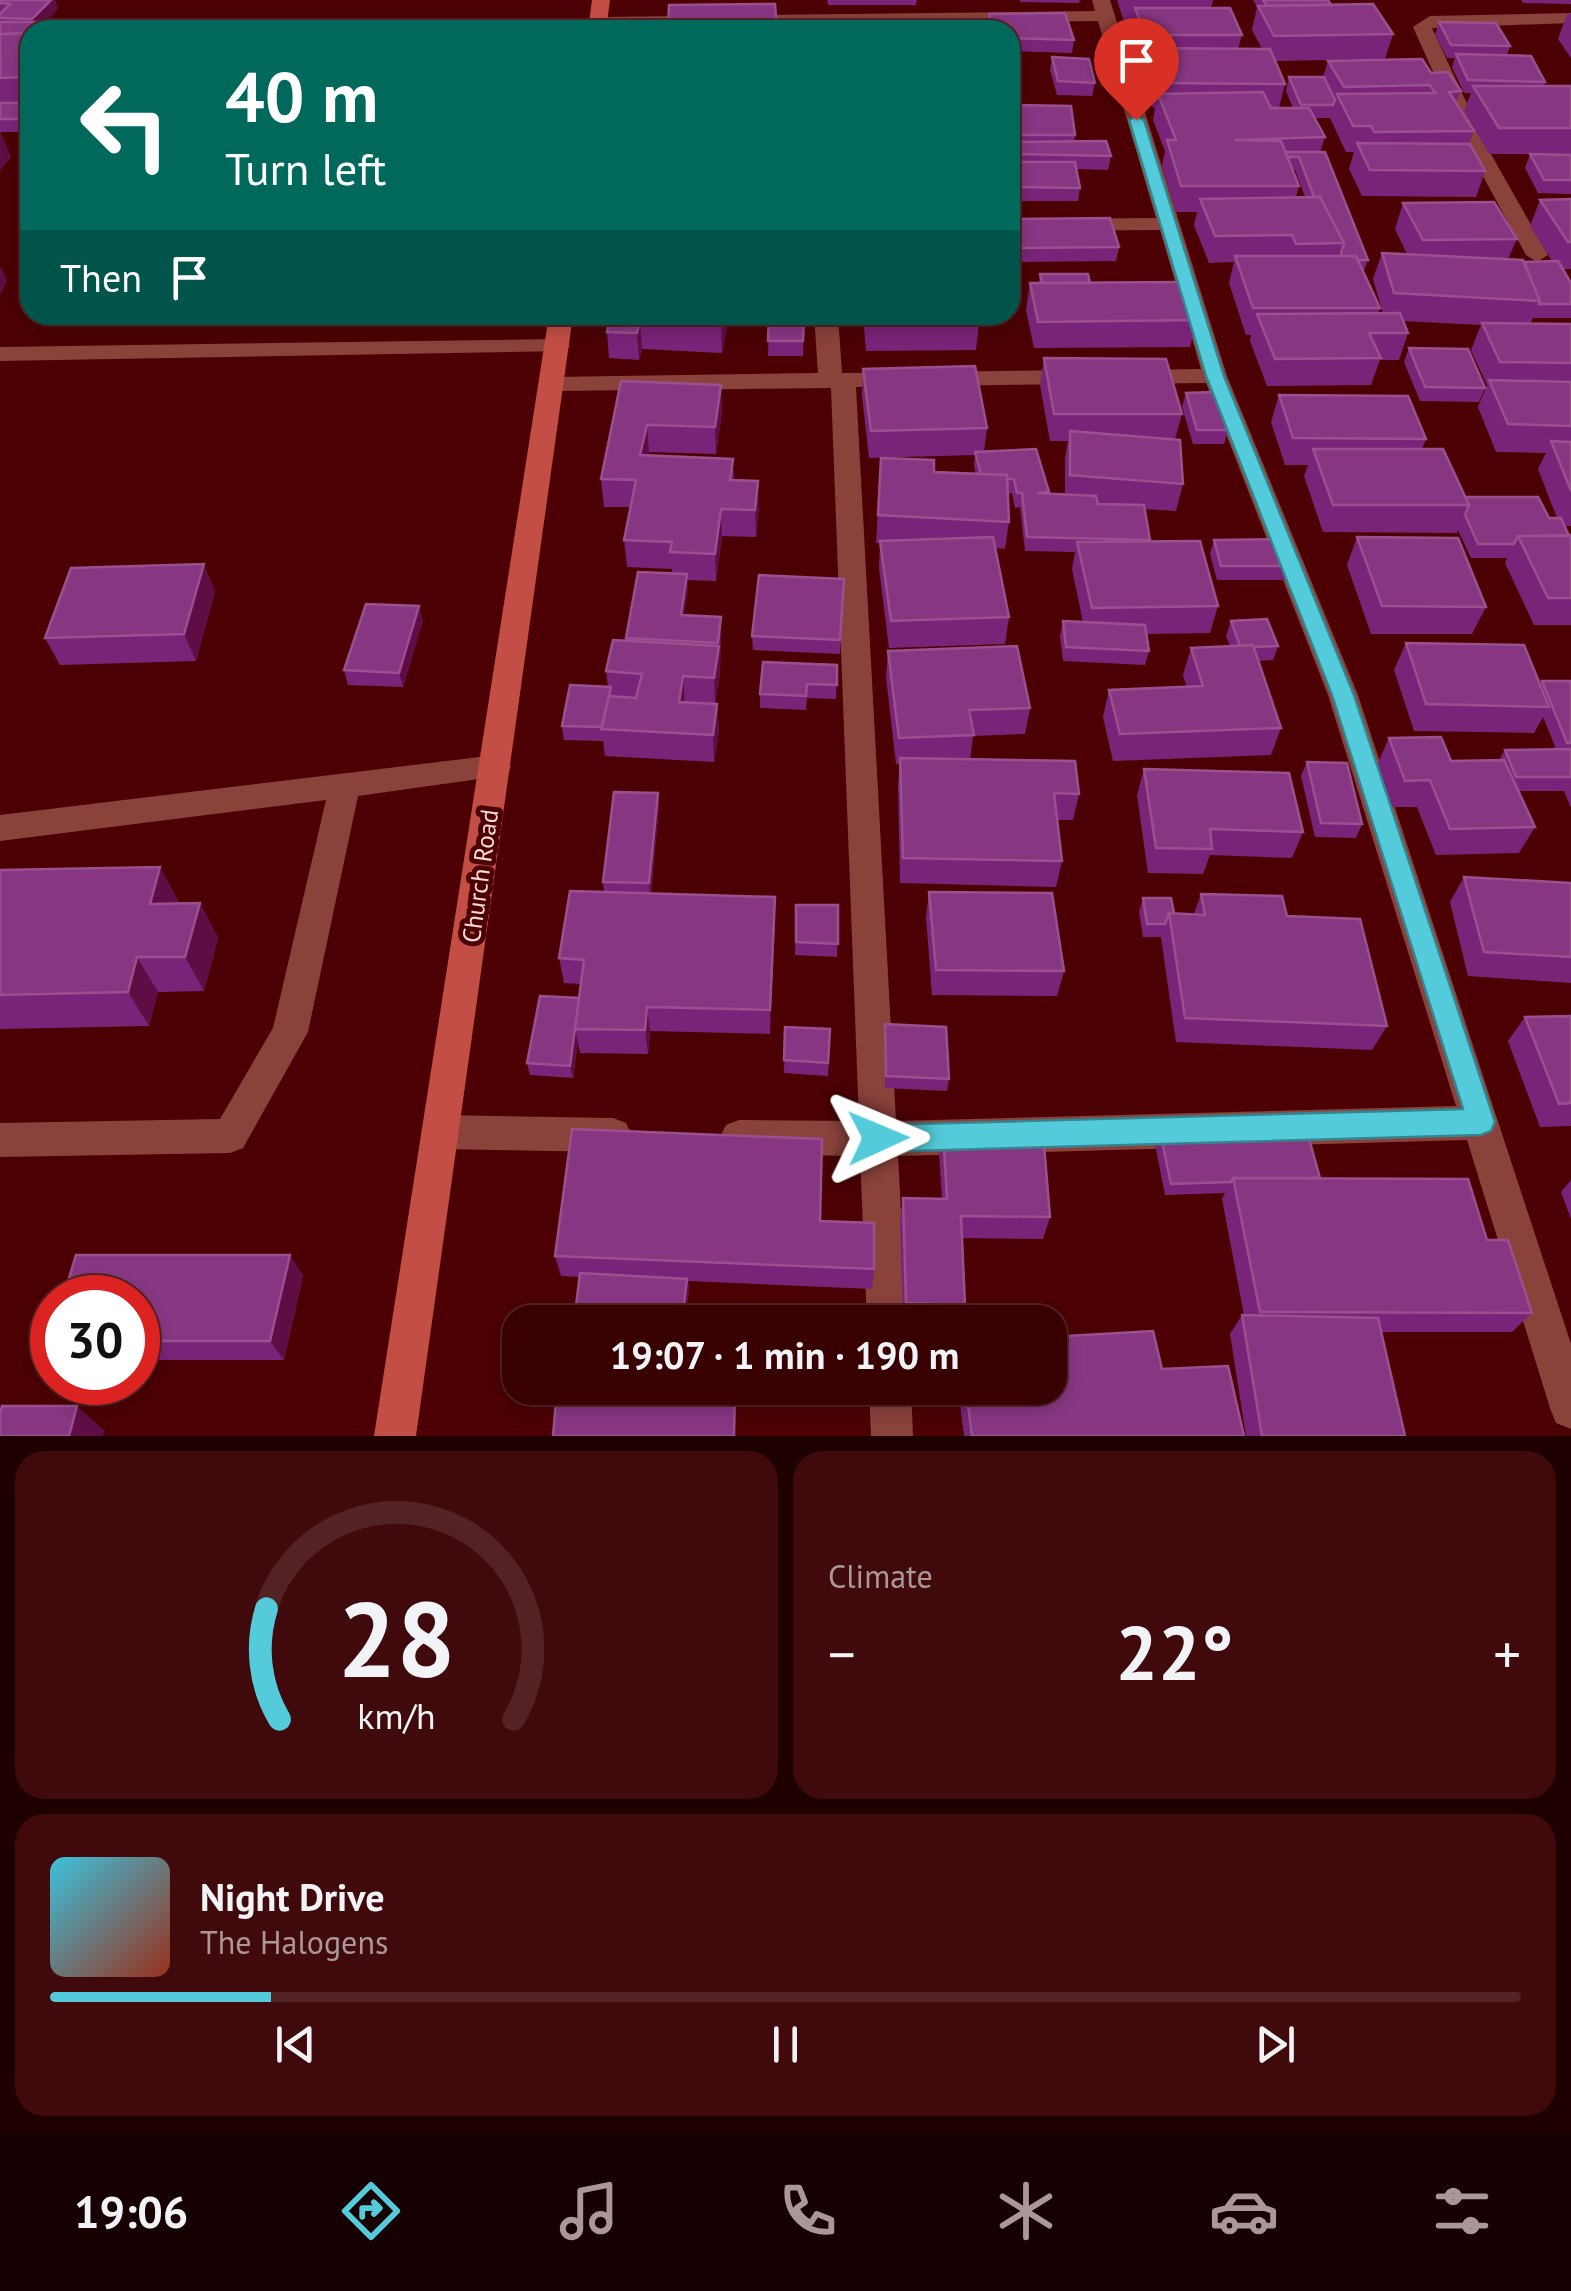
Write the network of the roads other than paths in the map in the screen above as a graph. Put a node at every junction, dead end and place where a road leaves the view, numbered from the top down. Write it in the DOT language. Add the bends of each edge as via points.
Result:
graph roads {
  1 [pos="1103,8"];
  2 [pos="1571,18"];
  3 [pos="893,20"];
  4 [pos="1020,224"];
  5 [pos="1167,224"];
  6 [pos="1538,255"];
  7 [pos="828,325"];
  8 [pos="560,331"];
  9 [pos="0,354"];
  10 [pos="1215,376"];
  11 [pos="836,380"];
  12 [pos="553,384"];
  13 [pos="496,767"];
  14 [pos="345,786"];
  15 [pos="0,828"];
  16 [pos="1481,1122"];
  17 [pos="441,1132"];
  18 [pos="640,1135"];
  19 [pos="700,1136"];
  20 [pos="878,1138"];
  21 [pos="0,1140"];
  22 [pos="886,1305"];
  23 [pos="891,1405"];
  24 [pos="1571,1408"];
  25 [pos="395,1436"];
  26 [pos="892,1436"];
  1 -- 3 [label="street"];
  1 -- 5 [label="street"];
  2 -- 6 [label="street" via="1430,21 1422,27 1477,147"];
  4 -- 5 [label="street"];
  5 -- 10 [label="street"];
  7 -- 11 [label="street"];
  8 -- 9 [label="street"];
  8 -- 12 [label="street, Church Road"];
  10 -- 11 [label="street"];
  10 -- 16 [label="street" via="1343,695"];
  11 -- 12 [label="street"];
  11 -- 20 [label="street"];
  12 -- 13 [label="street, Church Road"];
  13 -- 14 [label="street"];
  13 -- 17 [label="street, Church Road"];
  14 -- 15 [label="street"];
  14 -- 21 [label="street" via="290,1032 230,1136"];
  16 -- 20 [label="street"];
  16 -- 24 [label="street"];
  17 -- 18 [label="street"];
  17 -- 25 [label="street, Church Road"];
  19 -- 20 [label="street"];
  20 -- 22 [label="street"];
  23 -- 26 [label="street"];
}
